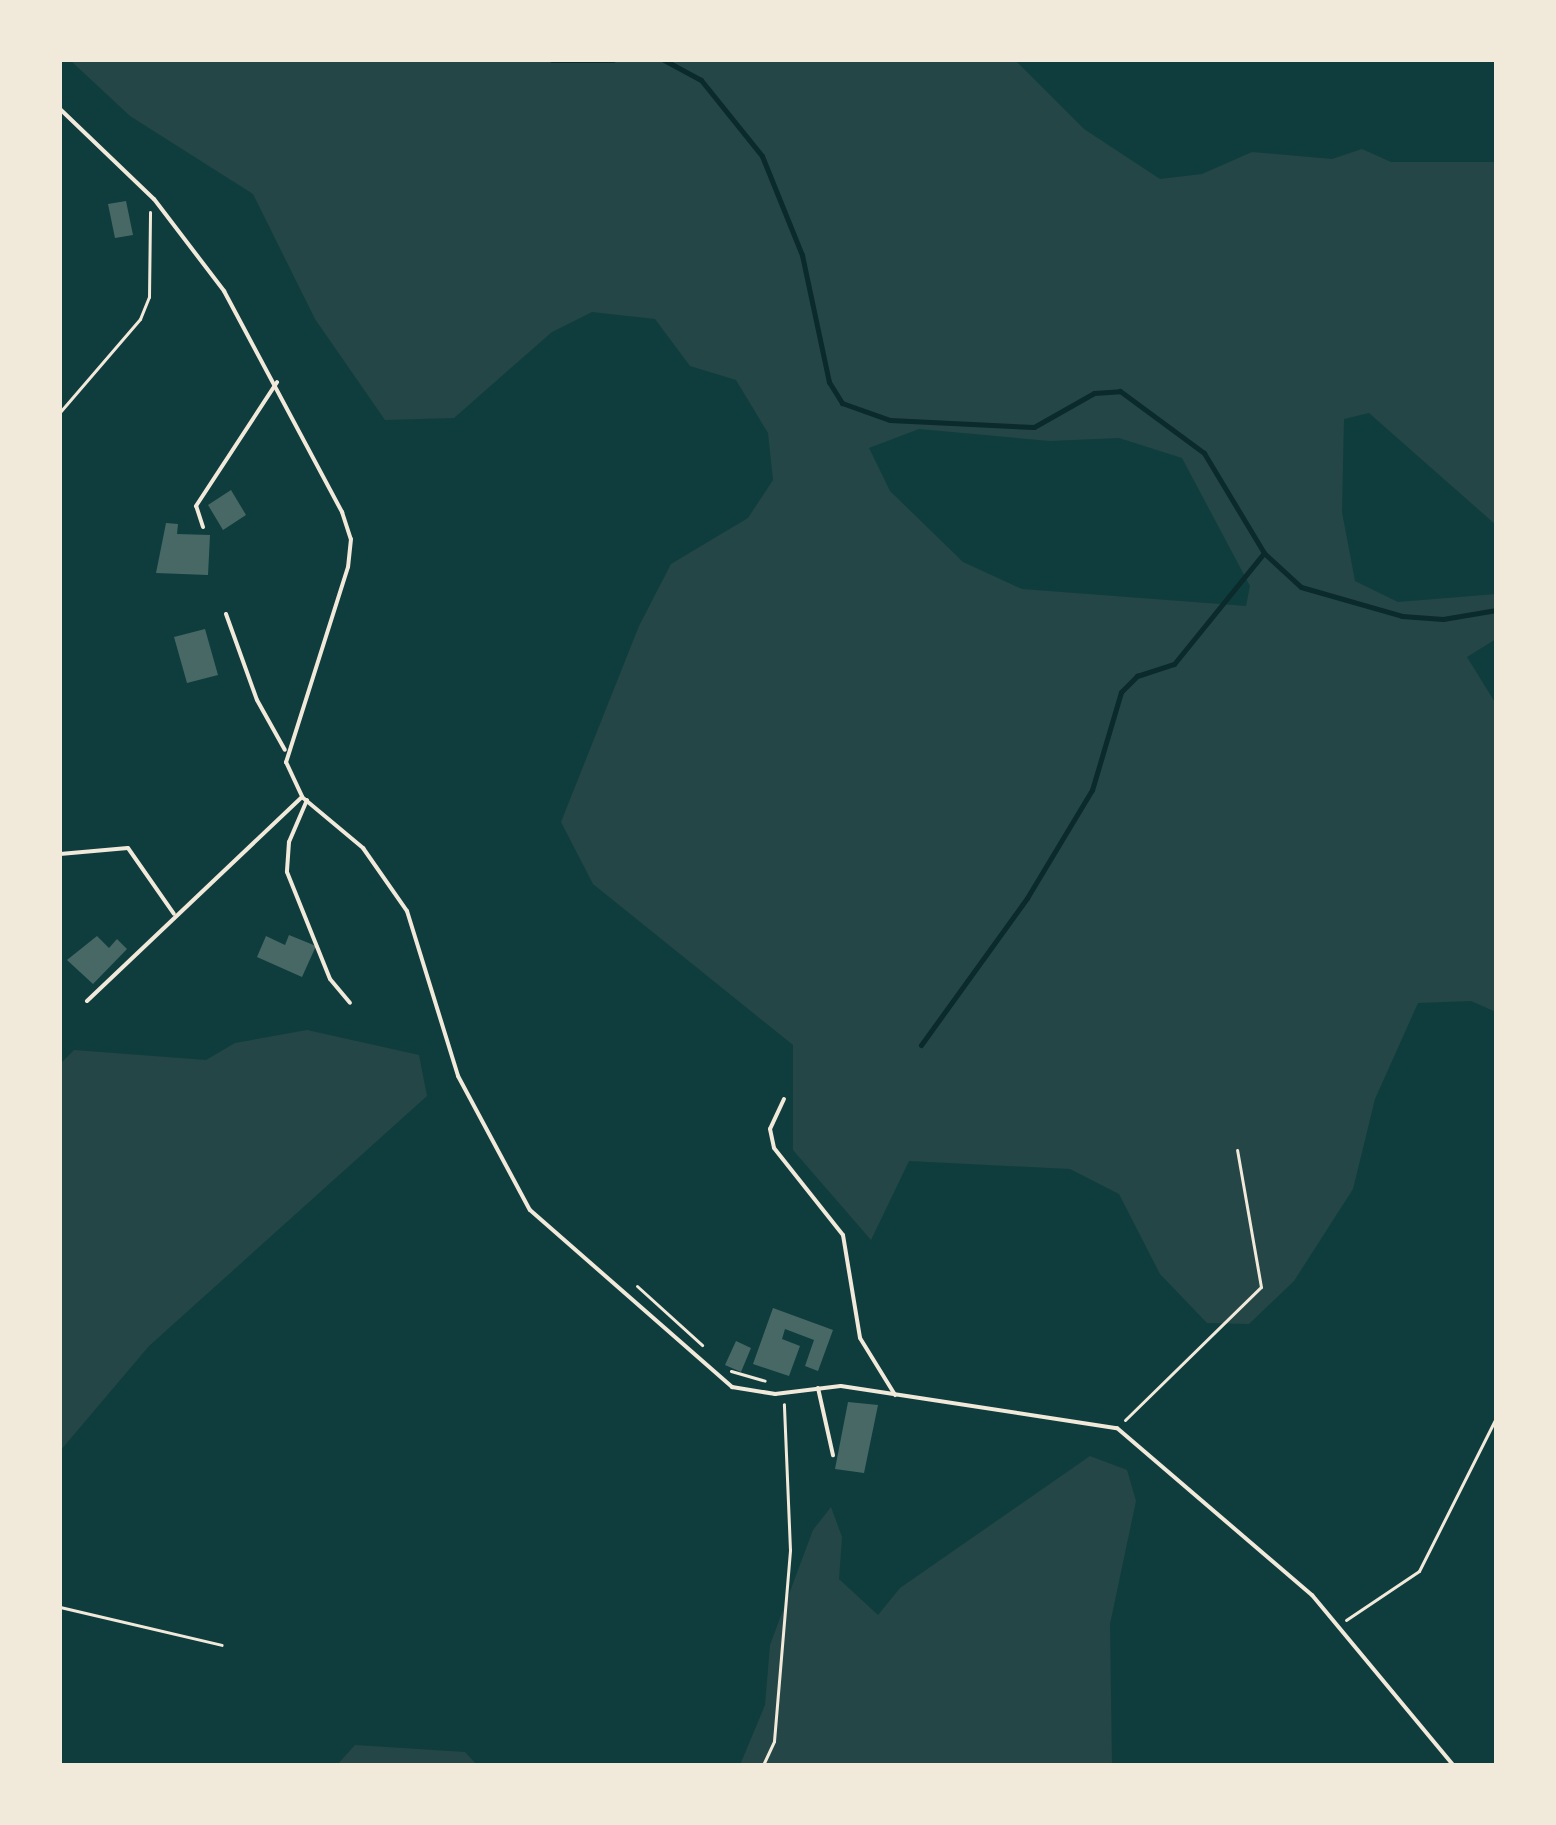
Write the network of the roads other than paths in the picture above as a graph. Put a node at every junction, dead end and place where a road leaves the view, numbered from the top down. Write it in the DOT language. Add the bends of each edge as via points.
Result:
graph roads {
  1 [pos="60,109"];
  2 [pos="277,382"];
  3 [pos="203,527"];
  4 [pos="226,614"];
  5 [pos="285,750"];
  6 [pos="304,798"];
  7 [pos="60,854"];
  8 [pos="174,914"];
  9 [pos="87,1001"];
  10 [pos="350,1003"];
  11 [pos="784,1099"];
  12 [pos="818,1388"];
  13 [pos="895,1395"];
  14 [pos="833,1455"];
  15 [pos="1453,1765"];
  1 -- 2 [label="lane" via="154,199 224,291"];
  2 -- 3 [label="lane" via="196,506"];
  2 -- 5 [label="lane" via="351,539 339,602"];
  4 -- 5 [label="lane" via="257,700"];
  5 -- 6 [label="lane"];
  6 -- 8 [label="lane"];
  6 -- 10 [label="lane" via="289,842 287,872 330,979"];
  6 -- 12 [label="lane" via="363,848 407,911 458,1076 530,1210 732,1387 775,1394"];
  7 -- 8 [label="lane" via="128,848"];
  8 -- 9 [label="lane"];
  11 -- 13 [label="lane" via="770,1129 774,1148 843,1235 860,1338"];
  12 -- 13 [label="lane"];
  12 -- 14 [label="lane"];
  13 -- 15 [label="lane" via="1117,1428 1339,1623"];
}
